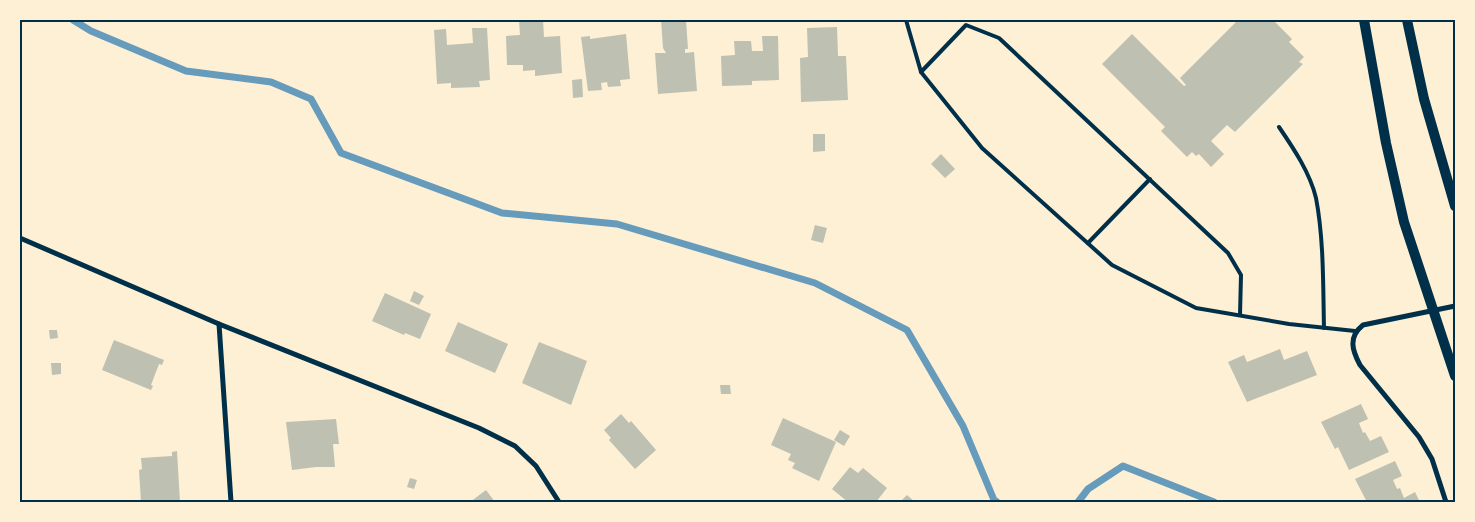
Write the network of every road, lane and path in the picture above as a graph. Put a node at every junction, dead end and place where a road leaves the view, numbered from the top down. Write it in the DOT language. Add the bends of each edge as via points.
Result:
graph roads {
  1 [pos="906,20"];
  2 [pos="1364,20"];
  3 [pos="1407,20"];
  4 [pos="921,72"];
  5 [pos="1279,127"];
  6 [pos="1150,179"];
  7 [pos="1455,206"];
  8 [pos="20,238"];
  9 [pos="1088,242"];
  10 [pos="1455,306"];
  11 [pos="1432,312"];
  12 [pos="1240,315"];
  13 [pos="218,324"];
  14 [pos="1324,328"];
  15 [pos="1355,331"];
  16 [pos="1455,376"];
  17 [pos="231,502"];
  18 [pos="559,502"];
  19 [pos="1446,502"];
  1 -- 4 [label="lane"];
  2 -- 11 [label="main road" via="1386,144 1404,222"];
  3 -- 7 [label="main road" via="1424,99"];
  4 -- 6 [label="lane" via="966,25 999,38"];
  4 -- 9 [label="lane" via="982,148"];
  5 -- 14 [label="lane" via="1299,156 1316,197"];
  6 -- 9 [label="lane"];
  6 -- 12 [label="lane" via="1228,253 1241,275"];
  8 -- 13 [label="street"];
  9 -- 12 [label="lane" via="1112,265 1196,308"];
  10 -- 11 [label="street"];
  11 -- 15 [label="street" via="1374,321"];
  11 -- 16 [label="main road"];
  12 -- 14 [label="lane"];
  13 -- 17 [label="street"];
  13 -- 18 [label="street" via="479,428 515,446 536,466"];
  14 -- 15 [label="lane"];
  15 -- 19 [label="street" via="1352,341 1360,365 1419,437 1432,459"];
}
